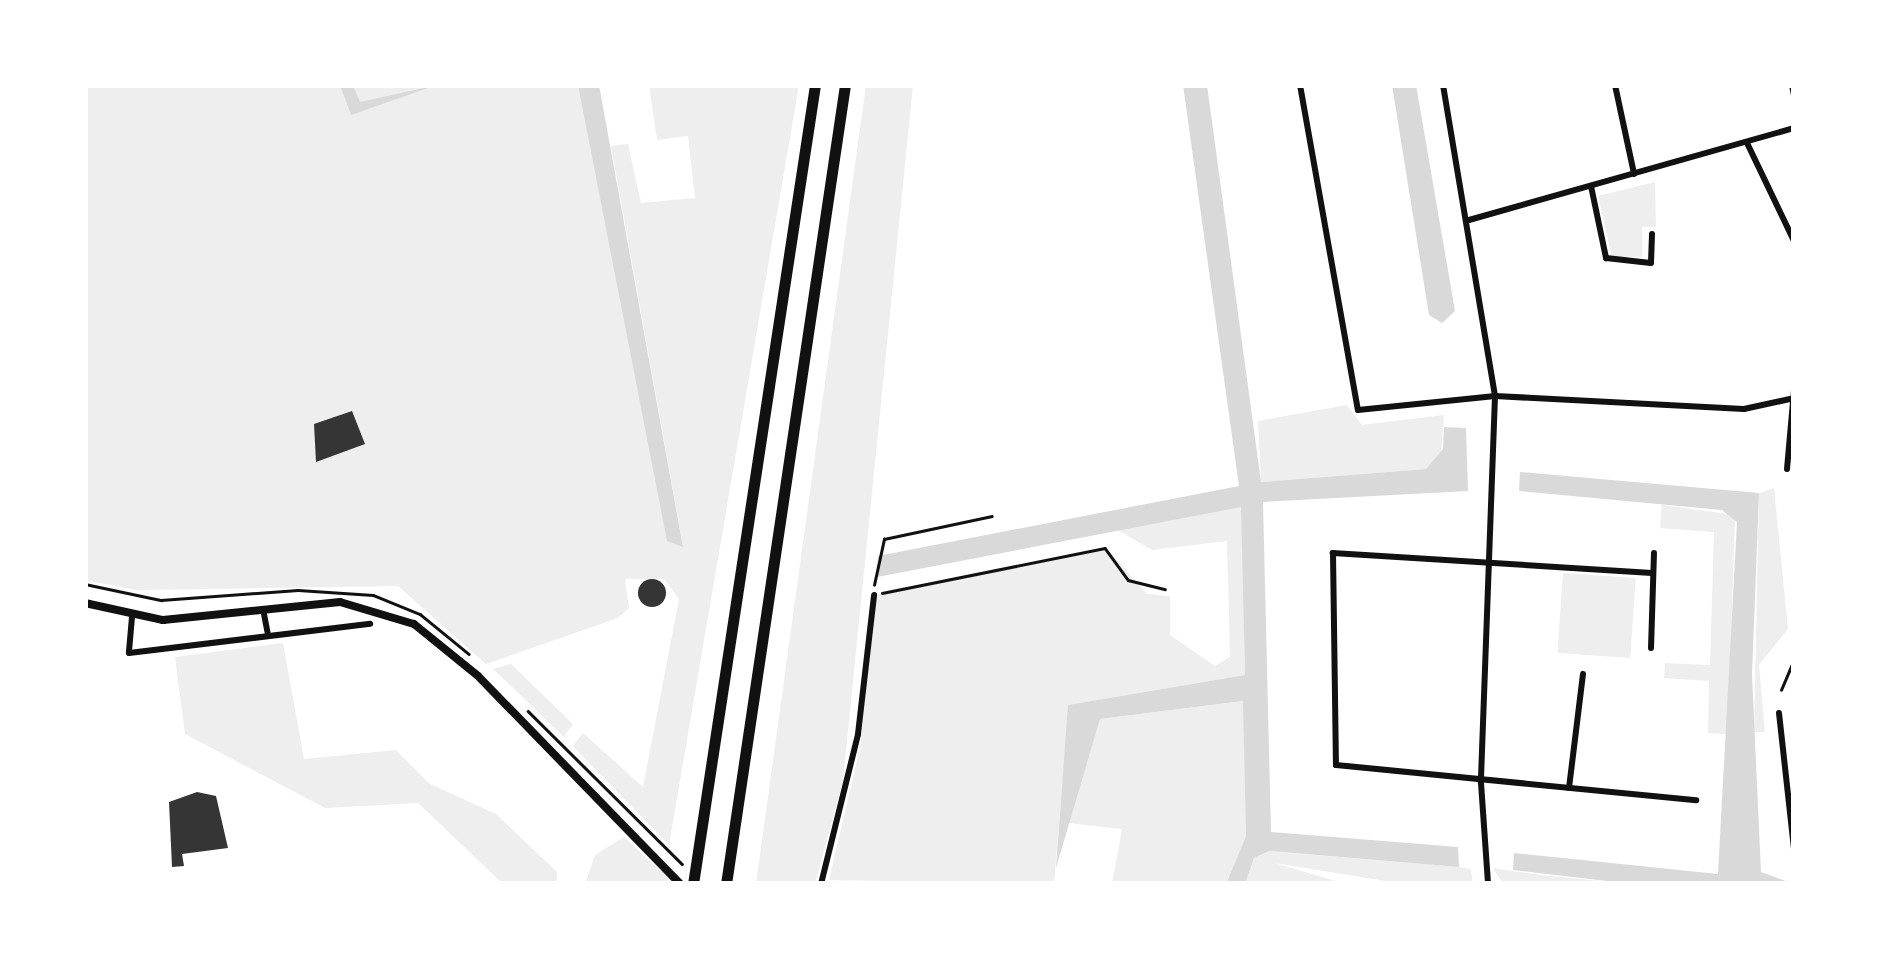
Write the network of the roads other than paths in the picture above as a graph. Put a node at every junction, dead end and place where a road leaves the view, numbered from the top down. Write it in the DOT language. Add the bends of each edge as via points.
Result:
graph roads {
  1 [pos="815,85"];
  2 [pos="846,85"];
  3 [pos="1300,85"];
  4 [pos="1443,85"];
  5 [pos="1615,85"];
  6 [pos="1792,85"];
  7 [pos="1794,95"];
  8 [pos="1794,128"];
  9 [pos="1748,144"];
  10 [pos="1634,174"];
  11 [pos="1591,186"];
  12 [pos="1468,220"];
  13 [pos="1652,234"];
  14 [pos="1794,241"];
  15 [pos="1794,390"];
  16 [pos="1495,396"];
  17 [pos="1790,399"];
  18 [pos="1787,469"];
  19 [pos="1654,553"];
  20 [pos="1488,560"];
  21 [pos="1652,573"];
  22 [pos="874,594"];
  23 [pos="85,603"];
  24 [pos="263,609"];
  25 [pos="132,617"];
  26 [pos="370,624"];
  27 [pos="268,635"];
  28 [pos="1651,648"];
  29 [pos="1794,659"];
  30 [pos="1583,674"];
  31 [pos="1780,690"];
  32 [pos="1779,709"];
  33 [pos="1480,784"];
  34 [pos="1570,788"];
  35 [pos="1696,800"];
  36 [pos="1794,848"];
  37 [pos="698,852"];
  38 [pos="726,883"];
  39 [pos="683,884"];
  40 [pos="693,884"];
  41 [pos="821,884"];
  42 [pos="1488,884"];
  1 -- 37 [label="highway"];
  2 -- 38 [label="highway"];
  3 -- 16 [label="street" via="1358,410"];
  4 -- 12 [label="street"];
  5 -- 10 [label="street"];
  6 -- 7 [label="street"];
  8 -- 9 [label="street"];
  9 -- 10 [label="street"];
  9 -- 14 [label="street"];
  10 -- 11 [label="street"];
  11 -- 12 [label="street"];
  11 -- 13 [label="street" via="1606,258 1650,263"];
  12 -- 16 [label="street"];
  15 -- 17 [label="street"];
  16 -- 17 [label="street" via="1744,409"];
  16 -- 20 [label="street"];
  17 -- 18 [label="street"];
  19 -- 21 [label="street"];
  20 -- 21 [label="street"];
  20 -- 33 [label="street"];
  20 -- 33 [label="street" via="1333,553 1332,571 1336,765"];
  21 -- 28 [label="street"];
  22 -- 41 [label="street" via="858,734"];
  23 -- 25 [label="street"];
  24 -- 25 [label="street"];
  24 -- 27 [label="street"];
  24 -- 39 [label="street" via="360,605 427,632"];
  25 -- 27 [label="street" via="129,653"];
  26 -- 27 [label="street"];
  29 -- 31 [label="lane"];
  30 -- 34 [label="street"];
  32 -- 36 [label="street"];
  33 -- 34 [label="street"];
  33 -- 42 [label="street"];
  34 -- 35 [label="street"];
  37 -- 39 [label="highway"];
  37 -- 40 [label="highway"];
}
